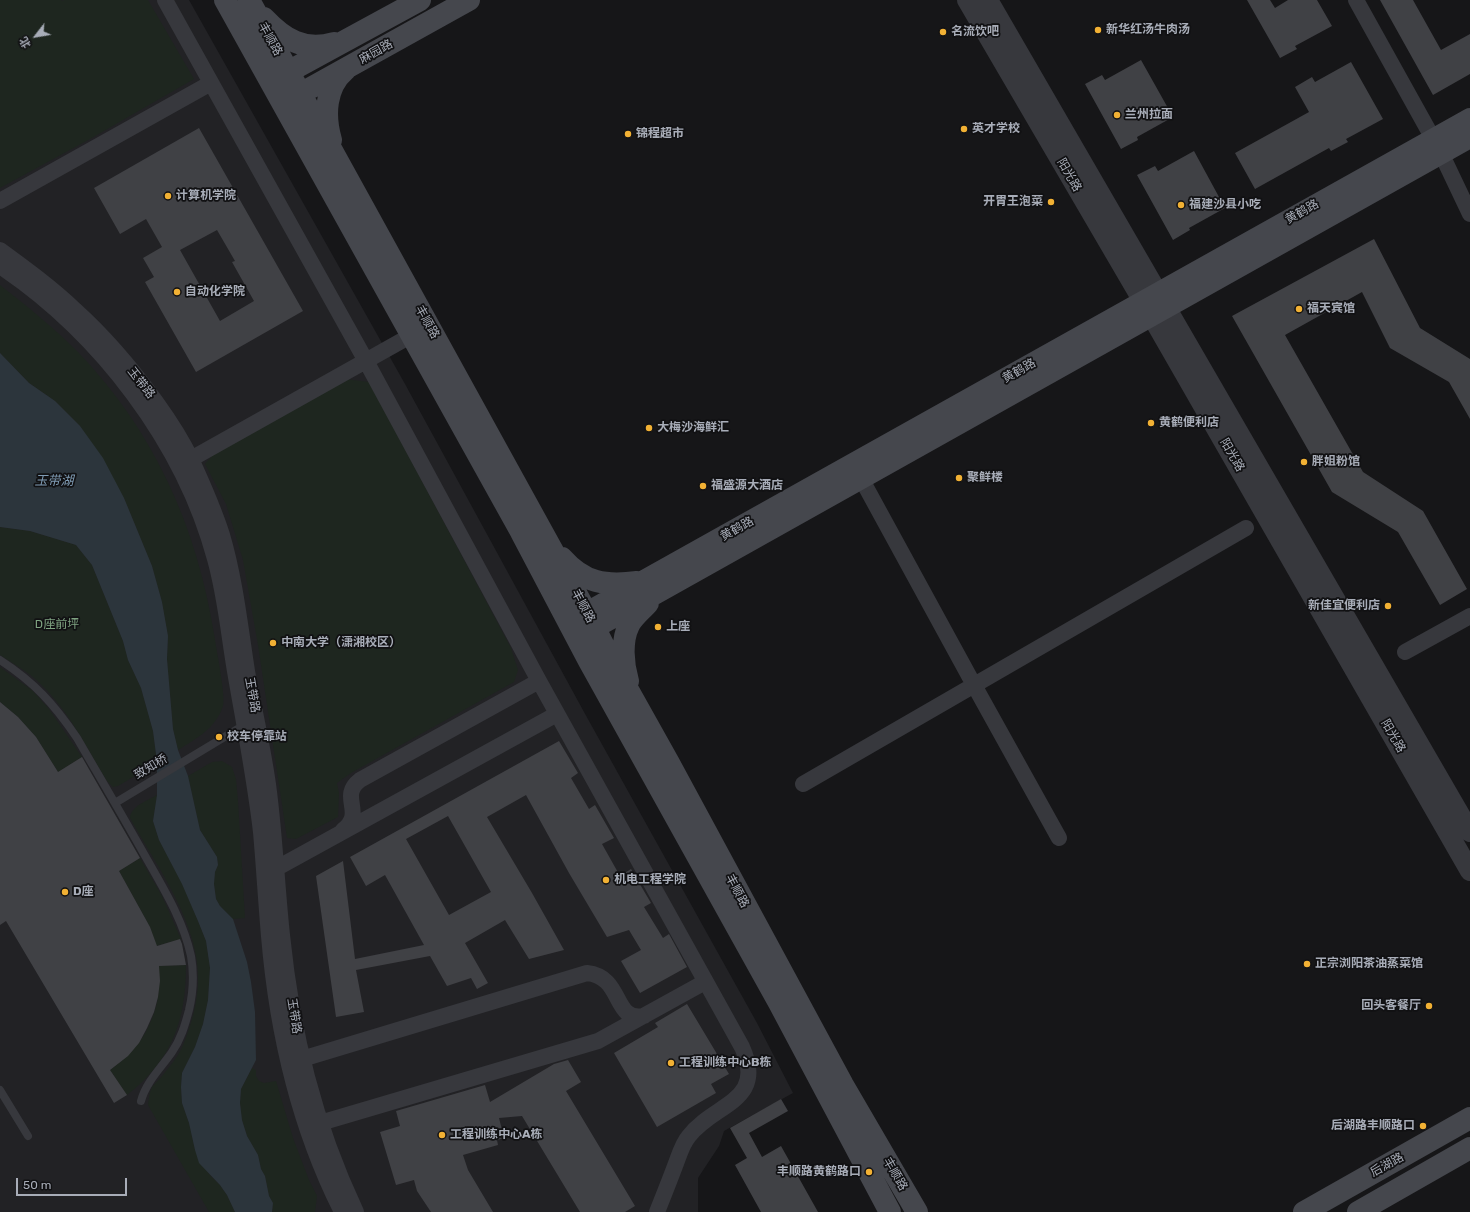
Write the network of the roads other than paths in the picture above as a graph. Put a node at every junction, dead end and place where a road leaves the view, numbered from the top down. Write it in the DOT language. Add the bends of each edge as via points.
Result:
graph roads {
  1 [pos="165,0"];
  2 [pos="225,0"];
  3 [pos="420,0"];
  4 [pos="469,0"];
  5 [pos="967,0"];
  6 [pos="988,0"];
  7 [pos="1356,0"];
  8 [pos="251,3"];
  9 [pos="356,35"];
  10 [pos="352,65"];
  11 [pos="279,77"];
  12 [pos="211,83"];
  13 [pos="291,99"];
  14 [pos="1470,119"];
  15 [pos="1470,137"];
  16 [pos="1438,146"];
  17 [pos="343,169"];
  18 [pos="0,201"];
  19 [pos="1470,214"];
  20 [pos="0,250"];
  21 [pos="0,266"];
  22 [pos="1155,305"];
  23 [pos="412,335"];
  24 [pos="366,361"];
  25 [pos="185,462"];
  26 [pos="857,471"];
  27 [pos="1246,528"];
  28 [pos="548,541"];
  29 [pos="667,578"];
  30 [pos="1470,616"];
  31 [pos="582,625"];
  32 [pos="1405,652"];
  33 [pos="0,660"];
  34 [pos="539,681"];
  35 [pos="974,685"];
  36 [pos="636,704"];
  37 [pos="557,714"];
  38 [pos="250,721"];
  39 [pos="803,784"];
  40 [pos="115,803"];
  41 [pos="352,804"];
  42 [pos="376,813"];
  43 [pos="340,832"];
  44 [pos="1470,832"];
  45 [pos="1059,838"];
  46 [pos="277,868"];
  47 [pos="1470,871"];
  48 [pos="705,982"];
  49 [pos="622,1005"];
  50 [pos="644,1016"];
  51 [pos="611,1035"];
  52 [pos="295,1061"];
  53 [pos="0,1090"];
  54 [pos="141,1101"];
  55 [pos="1470,1118"];
  56 [pos="313,1125"];
  57 [pos="28,1136"];
  58 [pos="1470,1148"];
  59 [pos="351,1211"];
  60 [pos="656,1212"];
  61 [pos="890,1212"];
  62 [pos="917,1212"];
  63 [pos="1304,1212"];
  64 [pos="1358,1212"];
  1 -- 12 [label="street"];
  2 -- 11 [label="main road"];
  3 -- 9 [label="main road"];
  4 -- 10 [label="main road, 麻园路"];
  5 -- 22 [label="street, 阳光路"];
  6 -- 22 [label="street, 阳光路"];
  7 -- 16 [label="street"];
  8 -- 9 [label="main road" via="271,26 298,44 327,44"];
  8 -- 11 [label="main road, 丰顺路"];
  9 -- 11 [label="main road"];
  10 -- 13 [label="main road, 麻园路"];
  10 -- 17 [label="main road" via="336,79 327,108 328,128"];
  11 -- 13 [label="main road, 丰顺路"];
  12 -- 18 [label="street"];
  12 -- 24 [label="street"];
  13 -- 17 [label="main road, 丰顺路"];
  13 -- 23 [label="main road"];
  14 -- 16 [label="main road, 黄鹤路"];
  15 -- 16 [label="main road"];
  16 -- 19 [label="street"];
  16 -- 22 [label="main road, 黄鹤路"];
  17 -- 28 [label="main road, 丰顺路"];
  20 -- 25 [label="street, 玉带路" via="76,310 107,342 141,381 166,416"];
  21 -- 25 [label="street" via="54,308 93,346 147,412 169,447"];
  22 -- 26 [label="main road, 黄鹤路"];
  22 -- 44 [label="street, 阳光路"];
  22 -- 47 [label="street, 阳光路"];
  23 -- 24 [label="street"];
  23 -- 31 [label="main road" via="521,532"];
  24 -- 25 [label="street"];
  24 -- 34 [label="street"];
  25 -- 38 [label="street, 玉带路" via="208,497 223,541 240,620"];
  26 -- 29 [label="main road, 黄鹤路"];
  26 -- 35 [label="street"];
  27 -- 35 [label="street"];
  28 -- 29 [label="main road" via="579,574 598,582 616,584"];
  28 -- 31 [label="main road, 丰顺路"];
  29 -- 31 [label="main road, 黄鹤路"];
  29 -- 36 [label="main road" via="629,625 625,639 624,670"];
  30 -- 32 [label="street"];
  31 -- 36 [label="main road, 丰顺路"];
  31 -- 61 [label="main road"];
  33 -- 40 [label="lane" via="34,684 64,718"];
  34 -- 37 [label="street"];
  34 -- 41 [label="street" via="360,780 351,790"];
  35 -- 39 [label="street"];
  35 -- 45 [label="street"];
  36 -- 62 [label="main road, 丰顺路" via="843,1084"];
  37 -- 42 [label="street"];
  37 -- 48 [label="street"];
  38 -- 40 [label="lane, 致知桥"];
  38 -- 46 [label="street, 玉带路" via="269,792"];
  38 -- 52 [label="street" via="275,988"];
  40 -- 54 [label="lane" via="171,903 181,924 191,957 192,991 180,1039 144,1091"];
  41 -- 42 [label="street" via="355,810 364,816"];
  41 -- 43 [label="street" via="353,817 347,827"];
  42 -- 43 [label="street"];
  43 -- 46 [label="street"];
  46 -- 52 [label="street, 玉带路"];
  48 -- 50 [label="street"];
  48 -- 60 [label="street" via="747,1057 748,1078 738,1097 689,1136"];
  49 -- 50 [label="street" via="634,1017"];
  49 -- 51 [label="street" via="622,1021"];
  49 -- 52 [label="street" via="605,979 587,973"];
  50 -- 51 [label="street"];
  51 -- 56 [label="street"];
  52 -- 56 [label="street, 玉带路"];
  53 -- 57 [label="lane"];
  55 -- 63 [label="main road, 后湖路"];
  56 -- 59 [label="street, 玉带路" via="334,1164"];
  58 -- 64 [label="main road"];
}
